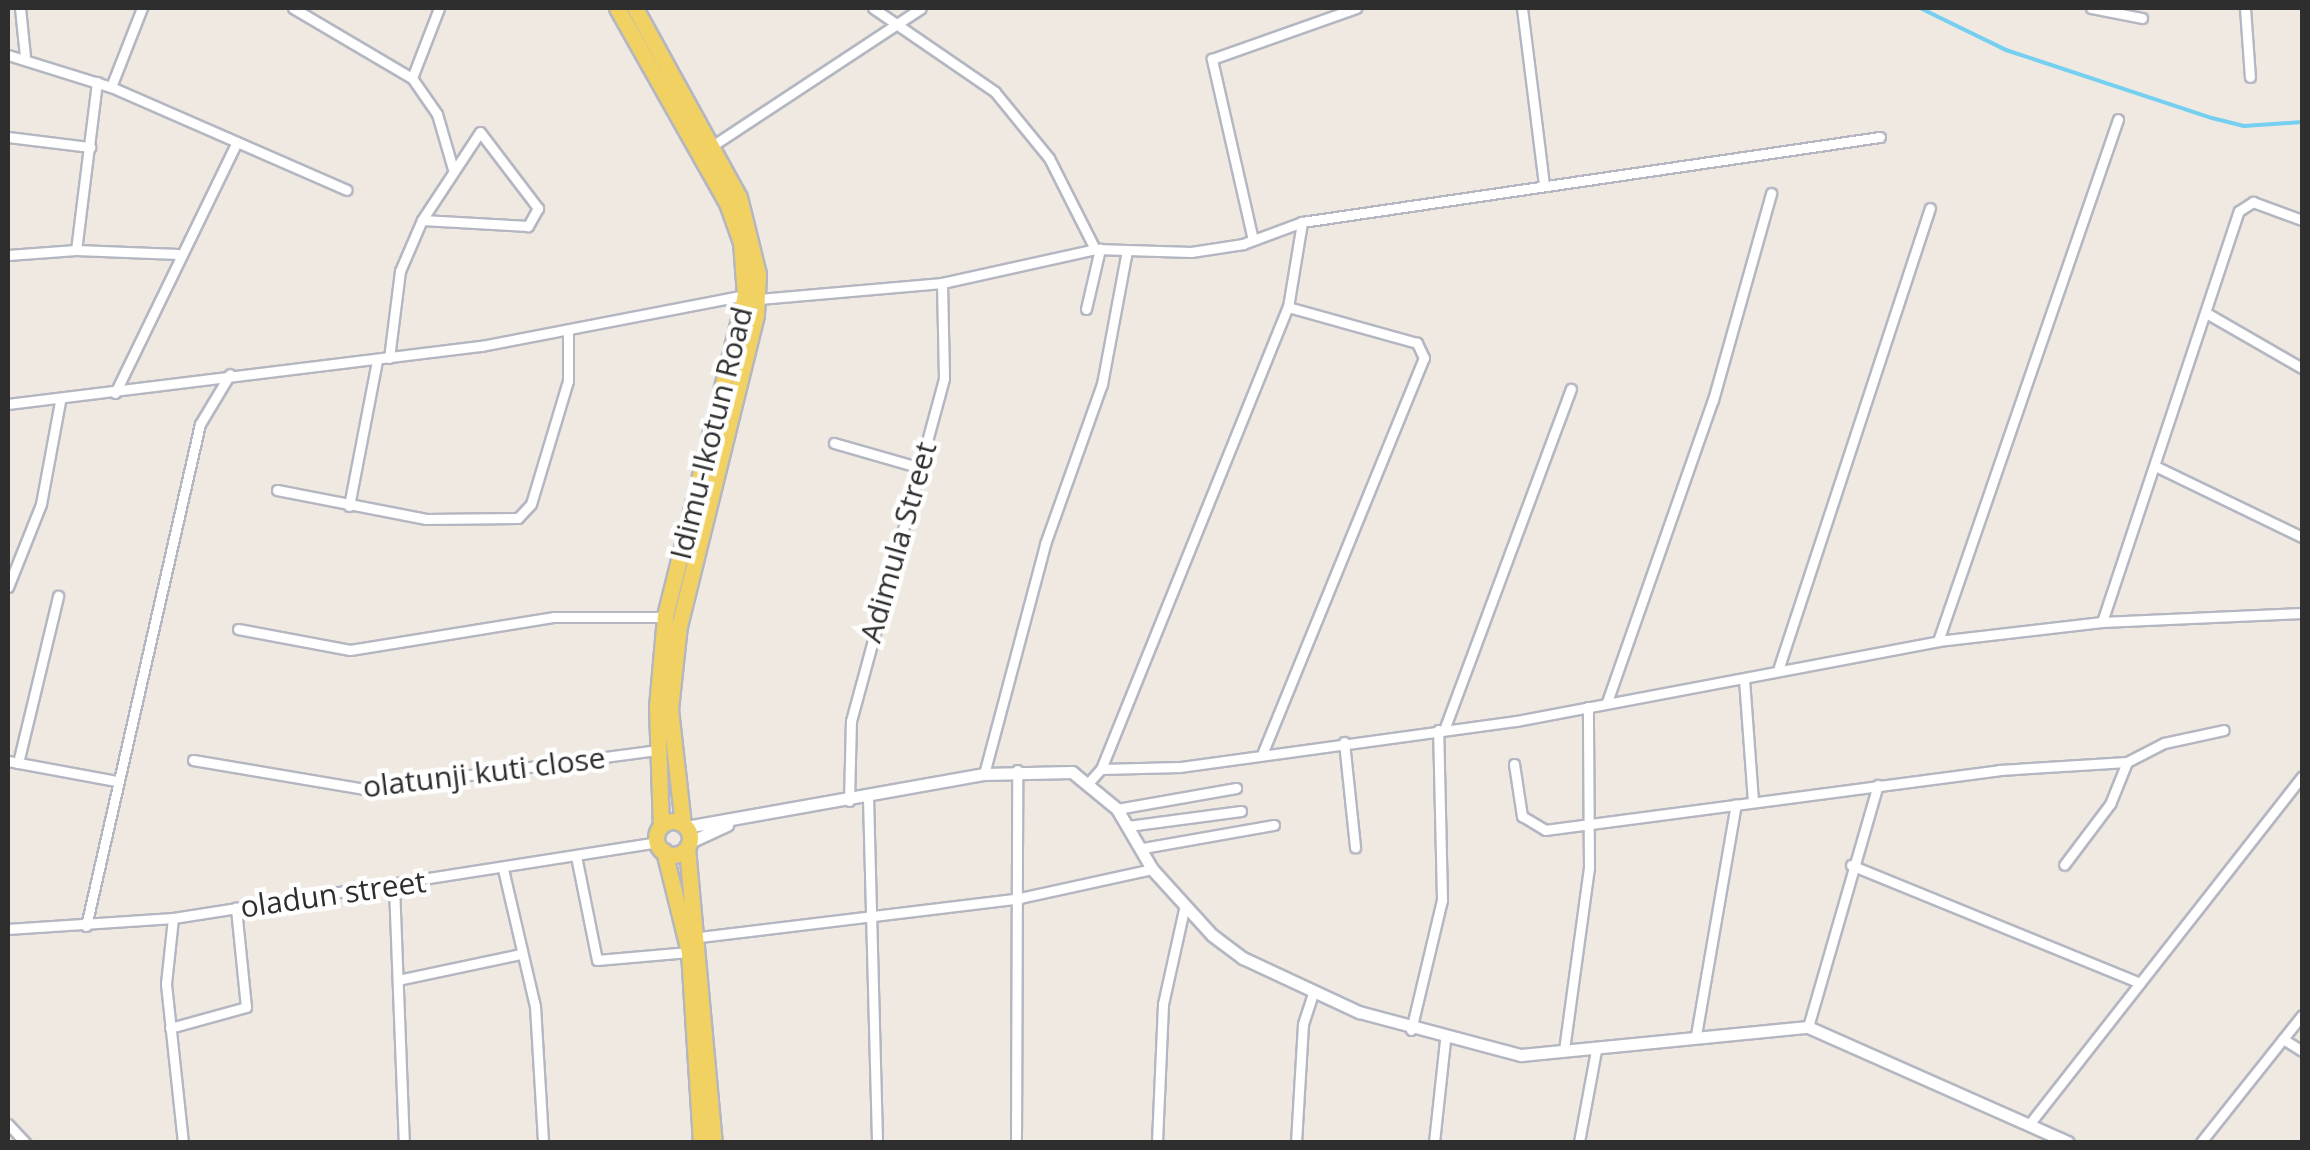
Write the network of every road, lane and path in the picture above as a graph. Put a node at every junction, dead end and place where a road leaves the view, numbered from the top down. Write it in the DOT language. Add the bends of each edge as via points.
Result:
graph roads {
  1 [pos="20,8"];
  2 [pos="142,8"];
  3 [pos="293,8"];
  4 [pos="439,8"];
  5 [pos="618,8"];
  6 [pos="636,8"];
  7 [pos="872,8"];
  8 [pos="921,8"];
  9 [pos="1356,8"];
  10 [pos="1522,8"];
  11 [pos="2091,8"];
  12 [pos="2245,8"];
  13 [pos="2142,18"];
  14 [pos="894,29"];
  15 [pos="8,54"];
  16 [pos="25,56"];
  17 [pos="2250,77"];
  18 [pos="412,78"];
  19 [pos="96,82"];
  20 [pos="112,87"];
  21 [pos="2118,119"];
  22 [pos="8,137"];
  23 [pos="1880,137"];
  24 [pos="237,142"];
  25 [pos="712,146"];
  26 [pos="90,147"];
  27 [pos="453,169"];
  28 [pos="1544,185"];
  29 [pos="348,190"];
  30 [pos="1771,193"];
  31 [pos="1930,208"];
  32 [pos="422,220"];
  33 [pos="2302,220"];
  34 [pos="1302,222"];
  35 [pos="1253,240"];
  36 [pos="1097,249"];
  37 [pos="76,250"];
  38 [pos="1127,252"];
  39 [pos="8,254"];
  40 [pos="178,254"];
  41 [pos="942,283"];
  42 [pos="752,297"];
  43 [pos="1288,307"];
  44 [pos="1086,309"];
  45 [pos="2208,314"];
  46 [pos="568,333"];
  47 [pos="389,358"];
  48 [pos="377,360"];
  49 [pos="2302,368"];
  50 [pos="230,374"];
  51 [pos="1571,389"];
  52 [pos="115,393"];
  53 [pos="60,401"];
  54 [pos="8,404"];
  55 [pos="834,442"];
  56 [pos="2155,466"];
  57 [pos="921,468"];
  58 [pos="278,490"];
  59 [pos="349,506"];
  60 [pos="2302,537"];
  61 [pos="12,564"];
  62 [pos="8,586"];
  63 [pos="58,596"];
  64 [pos="2302,614"];
  65 [pos="665,617"];
  66 [pos="2102,622"];
  67 [pos="238,629"];
  68 [pos="1938,641"];
  69 [pos="1779,666"];
  70 [pos="1744,679"];
  71 [pos="1608,702"];
  72 [pos="1588,707"];
  73 [pos="1441,730"];
  74 [pos="2224,730"];
  75 [pos="1344,742"];
  76 [pos="658,750"];
  77 [pos="1264,752"];
  78 [pos="193,760"];
  79 [pos="13,762"];
  80 [pos="2127,762"];
  81 [pos="1514,764"];
  82 [pos="1102,769"];
  83 [pos="1016,770"];
  84 [pos="984,774"];
  85 [pos="2302,777"];
  86 [pos="116,780"];
  87 [pos="1091,780"];
  88 [pos="1878,785"];
  89 [pos="1236,788"];
  90 [pos="868,797"];
  91 [pos="850,801"];
  92 [pos="1753,801"];
  93 [pos="1736,804"];
  94 [pos="1117,809"];
  95 [pos="1241,810"];
  96 [pos="1274,825"];
  97 [pos="1128,826"];
  98 [pos="1590,828"];
  99 [pos="687,835"];
  100 [pos="661,840"];
  101 [pos="1355,847"];
  102 [pos="1143,848"];
  103 [pos="576,856"];
  104 [pos="1852,865"];
  105 [pos="2064,866"];
  106 [pos="503,869"];
  107 [pos="1152,869"];
  108 [pos="394,886"];
  109 [pos="1020,898"];
  110 [pos="236,908"];
  111 [pos="1184,909"];
  112 [pos="874,914"];
  113 [pos="173,918"];
  114 [pos="86,926"];
  115 [pos="8,929"];
  116 [pos="700,937"];
  117 [pos="689,952"];
  118 [pos="520,954"];
  119 [pos="398,980"];
  120 [pos="2140,983"];
  121 [pos="1313,993"];
  122 [pos="2302,1015"];
  123 [pos="1808,1027"];
  124 [pos="170,1028"];
  125 [pos="1411,1030"];
  126 [pos="1696,1035"];
  127 [pos="2282,1039"];
  128 [pos="1445,1040"];
  129 [pos="1564,1050"];
  130 [pos="1596,1050"];
  131 [pos="2302,1050"];
  132 [pos="2031,1122"];
  133 [pos="8,1124"];
  134 [pos="25,1142"];
  135 [pos="183,1142"];
  136 [pos="404,1142"];
  137 [pos="543,1142"];
  138 [pos="701,1142"];
  139 [pos="714,1142"];
  140 [pos="878,1142"];
  141 [pos="1016,1142"];
  142 [pos="1157,1142"];
  143 [pos="1296,1142"];
  144 [pos="1434,1142"];
  145 [pos="1579,1142"];
  146 [pos="2068,1142"];
  147 [pos="2201,1142"];
  1 -- 16 [label="street"];
  2 -- 20 [label="street"];
  3 -- 18 [label="street"];
  4 -- 18 [label="street"];
  5 -- 42 [label="main road, Idimu-Ikotun Road" via="727,203"];
  6 -- 25 [label="main road, Idimu-Ikotun Road"];
  7 -- 14 [label="street"];
  8 -- 14 [label="street"];
  9 -- 35 [label="street" via="1212,59"];
  10 -- 28 [label="street"];
  11 -- 13 [label="street"];
  12 -- 17 [label="street"];
  14 -- 25 [label="street"];
  14 -- 36 [label="street" via="995,92 1049,158"];
  15 -- 16 [label="street"];
  16 -- 19 [label="street"];
  18 -- 27 [label="street" via="438,114"];
  19 -- 20 [label="street"];
  19 -- 26 [label="street"];
  20 -- 24 [label="street"];
  21 -- 68 [label="street"];
  22 -- 26 [label="street"];
  23 -- 28 [label="street"];
  24 -- 29 [label="street"];
  24 -- 40 [label="street"];
  25 -- 42 [label="main road, Idimu-Ikotun Road" via="754,239"];
  26 -- 37 [label="street"];
  27 -- 32 [label="street"];
  27 -- 32 [label="street" via="480,132 489,134 538,208 536,219 528,226"];
  28 -- 34 [label="street"];
  30 -- 71 [label="street" via="1713,400"];
  31 -- 69 [label="street"];
  32 -- 47 [label="street" via="400,272"];
  33 -- 45 [label="street" via="2244,202"];
  34 -- 35 [label="street"];
  34 -- 43 [label="street"];
  35 -- 38 [label="street"];
  36 -- 38 [label="street"];
  36 -- 41 [label="street"];
  36 -- 44 [label="street"];
  37 -- 39 [label="street"];
  37 -- 40 [label="street"];
  38 -- 84 [label="street" via="1102,384 1045,544"];
  40 -- 52 [label="street"];
  41 -- 42 [label="street"];
  41 -- 57 [label="street, Adimula Street" via="944,378"];
  42 -- 46 [label="street"];
  42 -- 65 [label="main road, Idimu-Ikotun Road"];
  42 -- 99 [label="main road, Idimu-Ikotun Road" via="678,625 670,709"];
  43 -- 77 [label="street" via="1417,343 1424,358"];
  43 -- 82 [label="street"];
  45 -- 49 [label="street"];
  45 -- 56 [label="street"];
  46 -- 47 [label="street"];
  46 -- 59 [label="street" via="568,381 526,512 426,519"];
  47 -- 48 [label="street"];
  48 -- 50 [label="street"];
  48 -- 59 [label="street"];
  50 -- 52 [label="street"];
  50 -- 86 [label="street" via="200,424"];
  51 -- 73 [label="street"];
  52 -- 53 [label="street"];
  53 -- 54 [label="street"];
  53 -- 61 [label="street" via="41,504"];
  55 -- 57 [label="street"];
  56 -- 60 [label="street"];
  56 -- 66 [label="street"];
  57 -- 91 [label="street, Adimula Street" via="852,721"];
  58 -- 59 [label="street"];
  61 -- 62 [label="street"];
  63 -- 79 [label="street"];
  64 -- 66 [label="street"];
  65 -- 67 [label="street" via="554,617 350,650"];
  65 -- 76 [label="main road, Idimu-Ikotun Road"];
  66 -- 68 [label="street"];
  68 -- 69 [label="street"];
  69 -- 70 [label="street"];
  70 -- 71 [label="street"];
  70 -- 92 [label="street"];
  71 -- 72 [label="street"];
  72 -- 73 [label="street"];
  72 -- 98 [label="street"];
  73 -- 75 [label="street"];
  73 -- 125 [label="street" via="1442,900"];
  74 -- 80 [label="street" via="2164,743"];
  75 -- 77 [label="street"];
  75 -- 101 [label="street"];
  76 -- 78 [label="street, olatunji kuti close" via="366,789"];
  76 -- 100 [label="main road, Idimu-Ikotun Road"];
  77 -- 82 [label="street" via="1180,767"];
  79 -- 86 [label="street"];
  80 -- 88 [label="street"];
  80 -- 105 [label="street" via="2110,804"];
  81 -- 98 [label="street" via="1531,828"];
  82 -- 87 [label="street"];
  83 -- 84 [label="street"];
  83 -- 87 [label="street" via="1072,772"];
  83 -- 109 [label="street"];
  84 -- 90 [label="street"];
  85 -- 120 [label="street"];
  86 -- 114 [label="street"];
  87 -- 94 [label="street"];
  88 -- 92 [label="street"];
  88 -- 104 [label="street"];
  89 -- 94 [label="street"];
  90 -- 91 [label="street"];
  90 -- 112 [label="street"];
  91 -- 99 [label="street"];
  92 -- 93 [label="street"];
  93 -- 98 [label="street"];
  93 -- 126 [label="street"];
  94 -- 97 [label="street"];
  95 -- 97 [label="street"];
  96 -- 102 [label="street"];
  97 -- 102 [label="street"];
  98 -- 129 [label="street"];
  99 -- 100 [label="main road"];
  99 -- 100 [label="main road"];
  99 -- 116 [label="main road, Idimu-Ikotun Road"];
  100 -- 103 [label="street, oladun street"];
  100 -- 117 [label="main road, Idimu-Ikotun Road"];
  102 -- 107 [label="street"];
  103 -- 106 [label="street, oladun street"];
  103 -- 117 [label="street" via="598,960"];
  104 -- 120 [label="street"];
  104 -- 123 [label="street"];
  106 -- 108 [label="street, oladun street"];
  106 -- 118 [label="street"];
  107 -- 109 [label="street"];
  107 -- 111 [label="street"];
  108 -- 110 [label="street, oladun street"];
  108 -- 119 [label="street"];
  109 -- 112 [label="street"];
  109 -- 141 [label="street"];
  110 -- 113 [label="street, oladun street"];
  110 -- 124 [label="street" via="246,1007"];
  111 -- 121 [label="street" via="1243,958"];
  111 -- 142 [label="street" via="1163,1004"];
  112 -- 116 [label="street"];
  112 -- 140 [label="street"];
  113 -- 114 [label="street, oladun street"];
  113 -- 124 [label="street" via="166,972"];
  114 -- 115 [label="street, oladun street"];
  116 -- 139 [label="main road, Idimu-Ikotun Road"];
  117 -- 138 [label="main road, Idimu-Ikotun Road"];
  118 -- 119 [label="street"];
  118 -- 137 [label="street" via="537,1022"];
  119 -- 136 [label="street"];
  120 -- 132 [label="street"];
  121 -- 125 [label="street"];
  121 -- 143 [label="street" via="1303,1024"];
  122 -- 127 [label="street"];
  123 -- 126 [label="street"];
  123 -- 132 [label="street"];
  124 -- 135 [label="street"];
  125 -- 128 [label="street"];
  126 -- 130 [label="street"];
  127 -- 131 [label="street"];
  127 -- 147 [label="street"];
  128 -- 129 [label="street" via="1521,1055"];
  128 -- 144 [label="street"];
  129 -- 130 [label="street"];
  130 -- 145 [label="street"];
  132 -- 146 [label="street"];
  133 -- 134 [label="street"];
}
